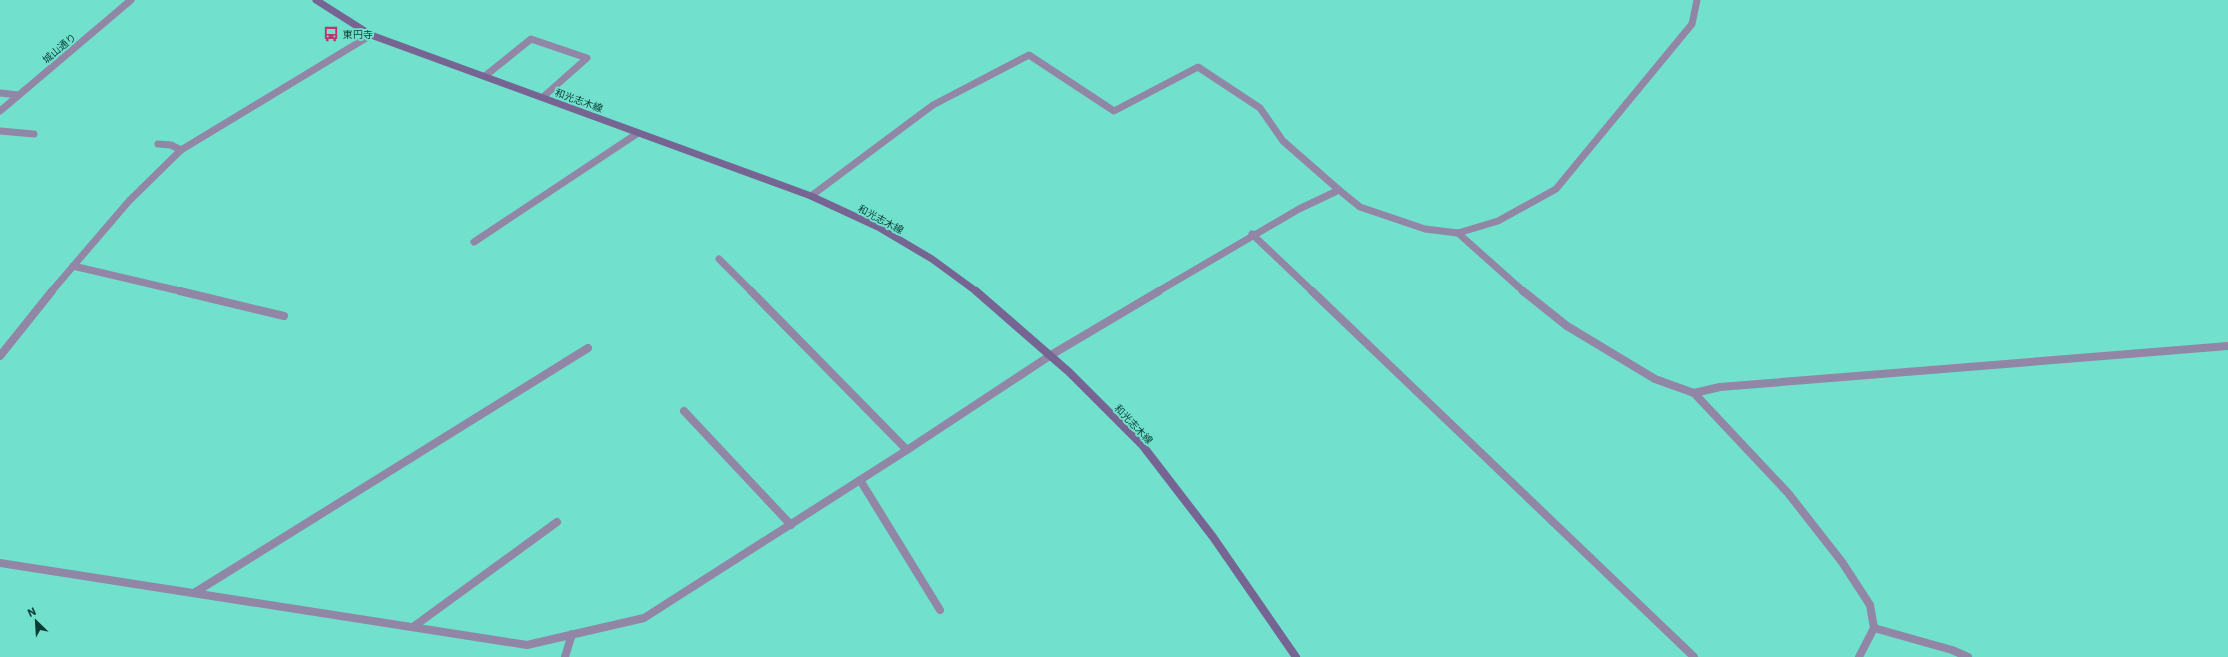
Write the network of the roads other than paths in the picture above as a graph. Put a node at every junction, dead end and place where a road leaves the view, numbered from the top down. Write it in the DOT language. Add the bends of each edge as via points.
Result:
graph roads {
  1 [pos="131,0"];
  2 [pos="316,0"];
  3 [pos="1697,0"];
  4 [pos="372,35"];
  5 [pos="485,76"];
  6 [pos="0,92"];
  7 [pos="18,95"];
  8 [pos="543,97"];
  9 [pos="0,111"];
  10 [pos="0,131"];
  11 [pos="638,133"];
  12 [pos="34,134"];
  13 [pos="158,144"];
  14 [pos="180,150"];
  15 [pos="1339,190"];
  16 [pos="811,196"];
  17 [pos="1458,233"];
  18 [pos="1252,234"];
  19 [pos="474,242"];
  20 [pos="719,259"];
  21 [pos="73,266"];
  22 [pos="284,316"];
  23 [pos="2228,346"];
  24 [pos="588,348"];
  25 [pos="1051,355"];
  26 [pos="0,356"];
  27 [pos="1694,393"];
  28 [pos="684,411"];
  29 [pos="907,450"];
  30 [pos="860,480"];
  31 [pos="557,522"];
  32 [pos="791,524"];
  33 [pos="0,563"];
  34 [pos="194,593"];
  35 [pos="940,610"];
  36 [pos="412,627"];
  37 [pos="1874,628"];
  38 [pos="572,634"];
  39 [pos="565,657"];
  40 [pos="1296,657"];
  41 [pos="1694,657"];
  42 [pos="1859,657"];
  43 [pos="1968,657"];
  1 -- 7 [label="street, 城山通り"];
  2 -- 4 [label="main road, 和光志木線"];
  3 -- 17 [label="street" via="1692,24 1556,189 1498,221"];
  4 -- 5 [label="main road, 和光志木線"];
  4 -- 14 [label="street"];
  5 -- 8 [label="main road, 和光志木線"];
  5 -- 8 [label="street" via="530,39 587,58"];
  6 -- 7 [label="street"];
  7 -- 9 [label="street, 城山通り"];
  8 -- 11 [label="main road, 和光志木線"];
  10 -- 12 [label="street"];
  11 -- 16 [label="main road, 和光志木線"];
  11 -- 19 [label="street"];
  13 -- 14 [label="street" via="172,145"];
  14 -- 21 [label="street" via="129,201"];
  15 -- 16 [label="street" via="1283,141 1260,108 1198,67 1114,111 1029,55 932,105"];
  15 -- 17 [label="street" via="1360,207 1425,229"];
  15 -- 18 [label="street"];
  16 -- 25 [label="main road, 和光志木線" via="878,227 932,259 990,302"];
  17 -- 27 [label="street" via="1515,285 1567,326 1655,378"];
  18 -- 25 [label="street"];
  18 -- 41 [label="street"];
  20 -- 29 [label="street"];
  21 -- 22 [label="street"];
  21 -- 26 [label="street"];
  23 -- 27 [label="street" via="1720,387"];
  24 -- 34 [label="street"];
  25 -- 29 [label="street"];
  25 -- 40 [label="main road, 和光志木線" via="1143,446 1213,537"];
  27 -- 37 [label="street" via="1788,493 1842,562 1870,605"];
  28 -- 32 [label="street"];
  29 -- 30 [label="street"];
  30 -- 32 [label="street"];
  30 -- 35 [label="street"];
  31 -- 36 [label="street"];
  32 -- 38 [label="street" via="644,618"];
  33 -- 34 [label="street"];
  34 -- 36 [label="street"];
  36 -- 38 [label="street" via="527,645"];
  37 -- 42 [label="street"];
  37 -- 43 [label="street"];
  38 -- 39 [label="street"];
}
